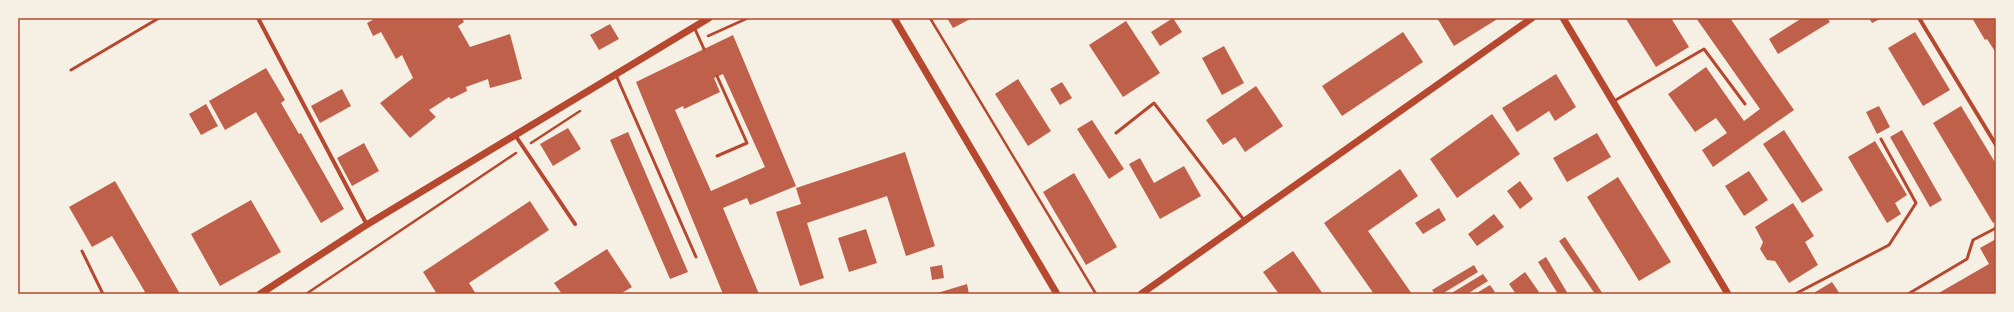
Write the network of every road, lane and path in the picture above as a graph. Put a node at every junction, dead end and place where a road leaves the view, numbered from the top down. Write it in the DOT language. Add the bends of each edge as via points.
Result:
graph roads {
  1 [pos="159,18"];
  2 [pos="258,18"];
  3 [pos="709,18"];
  4 [pos="894,18"];
  5 [pos="930,18"];
  6 [pos="1532,18"];
  7 [pos="1563,18"];
  8 [pos="1919,18"];
  9 [pos="694,27"];
  10 [pos="704,49"];
  11 [pos="71,70"];
  12 [pos="616,74"];
  13 [pos="717,76"];
  14 [pos="1613,102"];
  15 [pos="1745,104"];
  16 [pos="1116,133"];
  17 [pos="515,135"];
  18 [pos="1881,139"];
  19 [pos="1996,145"];
  20 [pos="717,156"];
  21 [pos="1245,221"];
  22 [pos="575,224"];
  23 [pos="367,225"];
  24 [pos="1996,228"];
  25 [pos="82,250"];
  26 [pos="696,257"];
  27 [pos="103,294"];
  28 [pos="260,294"];
  29 [pos="1057,294"];
  30 [pos="1096,294"];
  31 [pos="1141,294"];
  32 [pos="1728,294"];
  33 [pos="1795,294"];
  34 [pos="1908,294"];
  1 -- 11 [label="lane"];
  2 -- 23 [label="street"];
  3 -- 9 [label="street"];
  4 -- 29 [label="street"];
  5 -- 30 [label="path"];
  6 -- 21 [label="street"];
  7 -- 14 [label="street"];
  8 -- 19 [label="street"];
  9 -- 10 [label="lane"];
  9 -- 12 [label="street"];
  12 -- 17 [label="street"];
  12 -- 26 [label="lane"];
  13 -- 20 [label="lane" via="747,143"];
  14 -- 15 [label="lane" via="1704,49"];
  14 -- 32 [label="street"];
  16 -- 21 [label="lane" via="1154,103"];
  17 -- 22 [label="street"];
  17 -- 23 [label="street"];
  18 -- 33 [label="lane" via="1916,203 1889,245"];
  21 -- 31 [label="street"];
  23 -- 28 [label="street"];
  24 -- 34 [label="lane" via="1973,240 1967,259"];
  25 -- 27 [label="lane"];
}
